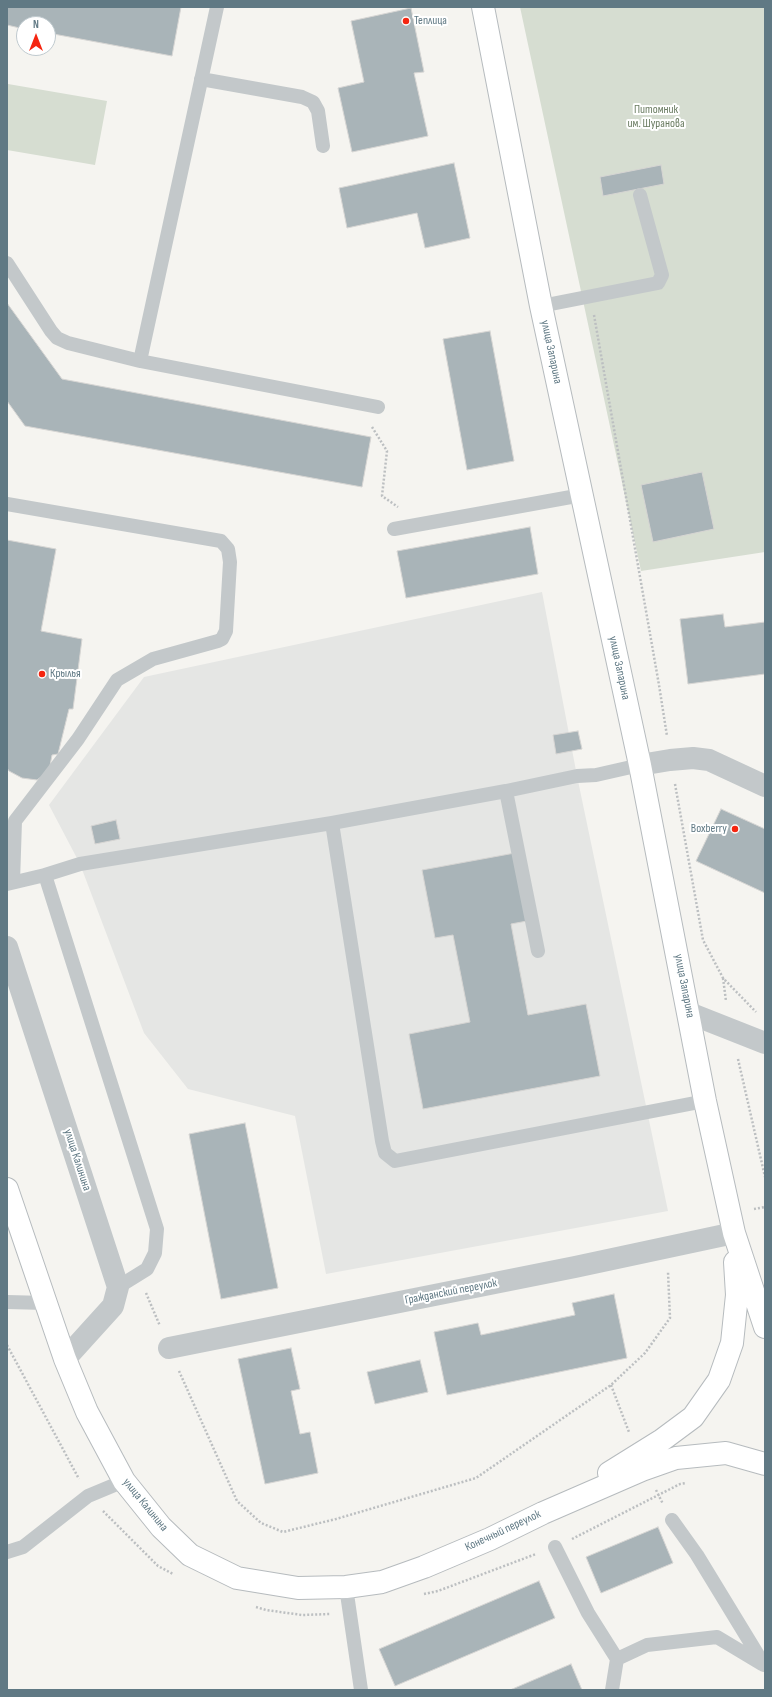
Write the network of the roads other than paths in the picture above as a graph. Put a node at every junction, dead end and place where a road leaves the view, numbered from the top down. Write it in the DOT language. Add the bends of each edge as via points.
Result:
graph roads {
  1 [pos="217,7"];
  2 [pos="483,7"];
  3 [pos="201,79"];
  4 [pos="323,146"];
  5 [pos="640,195"];
  6 [pos="7,263"];
  7 [pos="541,306"];
  8 [pos="140,360"];
  9 [pos="378,408"];
  10 [pos="582,495"];
  11 [pos="7,504"];
  12 [pos="394,529"];
  13 [pos="640,765"];
  14 [pos="765,786"];
  15 [pos="506,791"];
  16 [pos="332,823"];
  17 [pos="45,875"];
  18 [pos="10,883"];
  19 [pos="7,947"];
  20 [pos="538,951"];
  21 [pos="689,1012"];
  22 [pos="765,1043"];
  23 [pos="705,1101"];
  24 [pos="7,1189"];
  25 [pos="734,1233"];
  26 [pos="118,1287"];
  27 [pos="7,1302"];
  28 [pos="46,1303"];
  29 [pos="765,1327"];
  30 [pos="169,1348"];
  31 [pos="65,1359"];
  32 [pos="765,1464"];
  33 [pos="124,1481"];
  34 [pos="543,1513"];
  35 [pos="672,1520"];
  36 [pos="555,1547"];
  37 [pos="7,1552"];
  38 [pos="237,1578"];
  39 [pos="346,1588"];
  40 [pos="617,1659"];
  41 [pos="764,1665"];
  42 [pos="360,1690"];
  43 [pos="612,1690"];
  1 -- 3 [label="lane"];
  2 -- 7 [label="main road, улица Запарина"];
  3 -- 4 [label="lane" via="302,96 313,102 318,111"];
  3 -- 8 [label="lane"];
  5 -- 7 [label="lane" via="662,276 658,283"];
  6 -- 8 [label="lane" via="57,338 68,343"];
  7 -- 10 [label="main road, улица Запарина"];
  8 -- 9 [label="lane"];
  10 -- 12 [label="lane"];
  10 -- 13 [label="main road, улица Запарина"];
  11 -- 18 [label="lane" via="221,541 228,549 230,562 226,631 222,638 218,642 153,659 117,680 78,739 15,821"];
  13 -- 14 [label="street" via="693,758 709,760"];
  13 -- 15 [label="lane"];
  13 -- 21 [label="main road, улица Запарина"];
  15 -- 16 [label="lane"];
  15 -- 20 [label="lane"];
  16 -- 17 [label="lane" via="80,864"];
  16 -- 23 [label="lane" via="382,1141 385,1153 395,1161"];
  17 -- 18 [label="lane"];
  17 -- 26 [label="lane" via="157,1229 155,1253 147,1269"];
  19 -- 26 [label="street, улица Калинина"];
  21 -- 22 [label="street"];
  21 -- 23 [label="main road, улица Запарина"];
  23 -- 25 [label="main road, улица Запарина"];
  24 -- 28 [label="main road, улица Калинина"];
  25 -- 29 [label="main road, улица Запарина"];
  25 -- 30 [label="street, Гражданский переулок" via="568,1269"];
  25 -- 34 [label="main road" via="737,1295 732,1343 720,1380 693,1417 662,1440"];
  26 -- 31 [label="street" via="113,1306"];
  27 -- 28 [label="lane"];
  28 -- 31 [label="main road, улица Калинина"];
  31 -- 33 [label="main road, улица Калинина" via="87,1412"];
  32 -- 34 [label="main road, Конечный переулок" via="726,1453 676,1458"];
  33 -- 37 [label="lane" via="88,1496 23,1547"];
  33 -- 38 [label="main road, улица Калинина" via="161,1527 190,1555"];
  34 -- 39 [label="main road, Конечный переулок" via="424,1567 382,1582"];
  35 -- 41 [label="lane" via="697,1555"];
  36 -- 40 [label="lane" via="588,1613"];
  38 -- 39 [label="main road, Конечный переулок" via="298,1588"];
  39 -- 42 [label="lane"];
  40 -- 41 [label="lane" via="647,1645 717,1637"];
  40 -- 43 [label="lane"];
}
